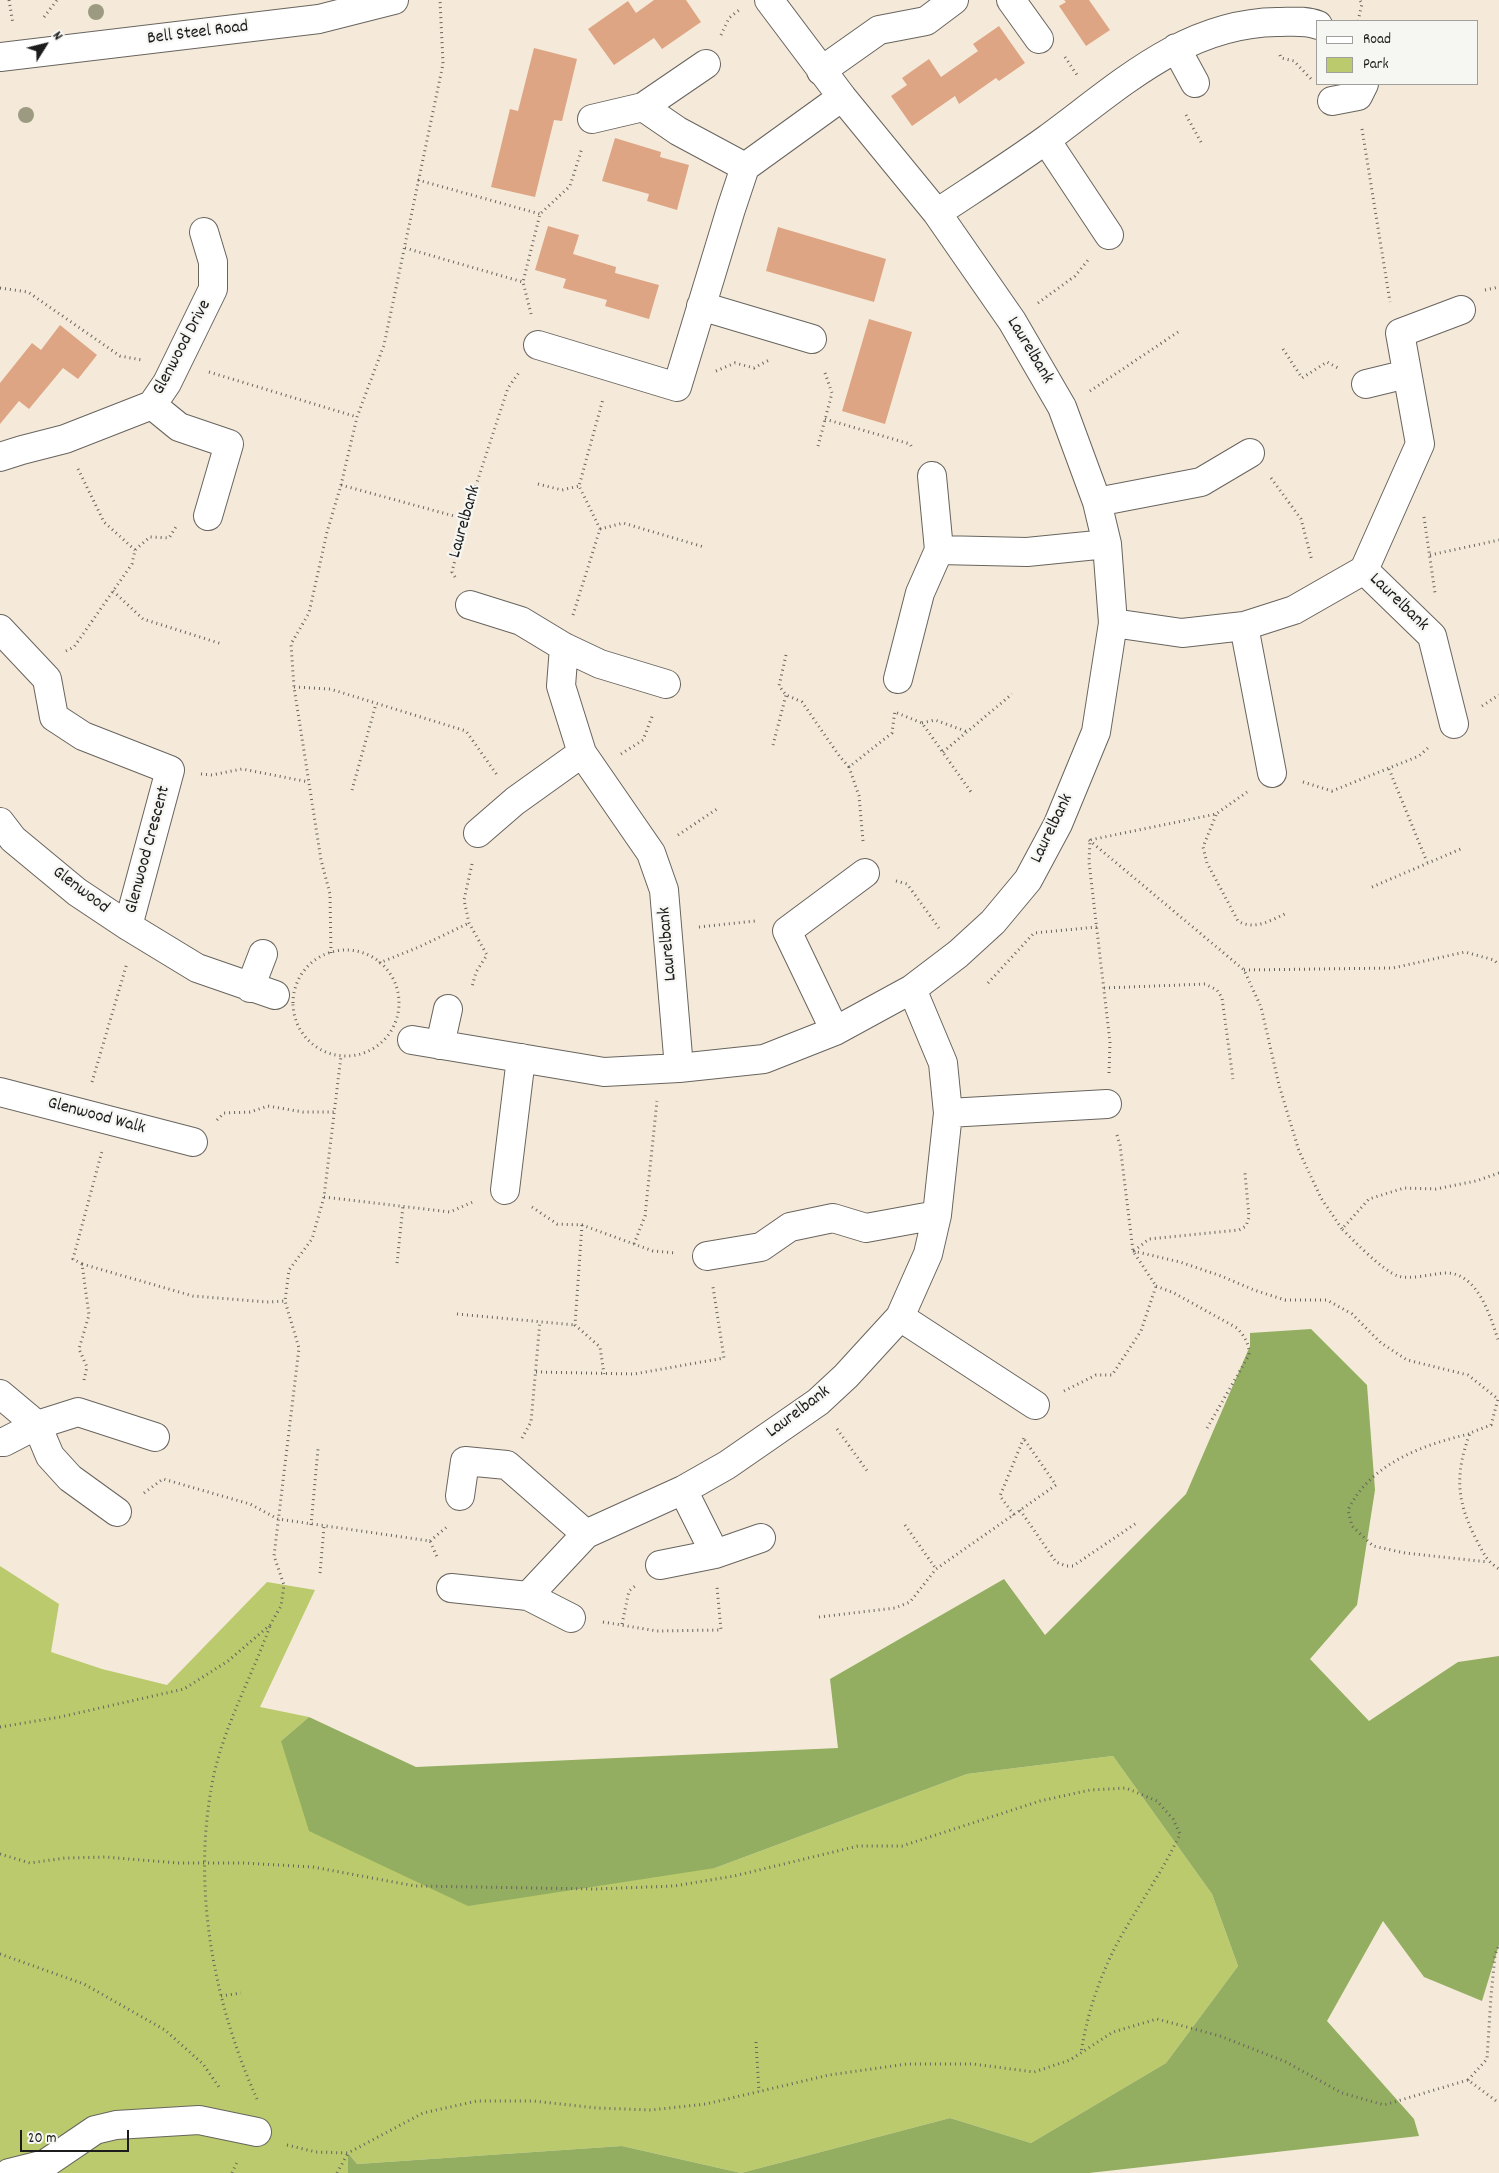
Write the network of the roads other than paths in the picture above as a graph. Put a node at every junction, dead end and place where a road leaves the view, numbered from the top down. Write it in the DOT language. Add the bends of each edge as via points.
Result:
graph roads {
  1 [pos="394,0"];
  2 [pos="954,0"];
  3 [pos="1011,0"];
  4 [pos="757,3"];
  5 [pos="318,9"];
  6 [pos="1267,11"];
  7 [pos="1316,24"];
  8 [pos="1039,39"];
  9 [pos="1176,48"];
  10 [pos="0,57"];
  11 [pos="706,64"];
  12 [pos="821,71"];
  13 [pos="1194,83"];
  14 [pos="1361,90"];
  15 [pos="842,97"];
  16 [pos="1332,101"];
  17 [pos="643,107"];
  18 [pos="592,119"];
  19 [pos="1046,140"];
  20 [pos="745,167"];
  21 [pos="937,214"];
  22 [pos="204,232"];
  23 [pos="1109,234"];
  24 [pos="701,306"];
  25 [pos="1461,310"];
  26 [pos="812,339"];
  27 [pos="538,345"];
  28 [pos="1407,374"];
  29 [pos="1366,384"];
  30 [pos="152,405"];
  31 [pos="1250,453"];
  32 [pos="0,457"];
  33 [pos="932,476"];
  34 [pos="1097,502"];
  35 [pos="208,516"];
  36 [pos="1107,544"];
  37 [pos="939,550"];
  38 [pos="1364,570"];
  39 [pos="470,604"];
  40 [pos="1113,623"];
  41 [pos="1244,626"];
  42 [pos="0,629"];
  43 [pos="564,647"];
  44 [pos="898,680"];
  45 [pos="666,684"];
  46 [pos="1454,724"];
  47 [pos="588,762"];
  48 [pos="1272,773"];
  49 [pos="478,833"];
  50 [pos="4,837"];
  51 [pos="865,874"];
  52 [pos="132,929"];
  53 [pos="263,954"];
  54 [pos="912,988"];
  55 [pos="448,1009"];
  56 [pos="835,1031"];
  57 [pos="412,1040"];
  58 [pos="440,1044"];
  59 [pos="521,1058"];
  60 [pos="670,1068"];
  61 [pos="0,1092"];
  62 [pos="1107,1104"];
  63 [pos="948,1113"];
  64 [pos="193,1142"];
  65 [pos="505,1190"];
  66 [pos="937,1215"];
  67 [pos="707,1256"];
  68 [pos="900,1317"];
  69 [pos="0,1394"];
  70 [pos="1035,1405"];
  71 [pos="37,1425"];
  72 [pos="155,1437"];
  73 [pos="0,1442"];
  74 [pos="684,1490"];
  75 [pos="460,1496"];
  76 [pos="117,1512"];
  77 [pos="586,1534"];
  78 [pos="761,1538"];
  79 [pos="715,1554"];
  80 [pos="660,1565"];
  81 [pos="451,1588"];
  82 [pos="528,1596"];
  83 [pos="571,1618"];
  84 [pos="257,2132"];
  85 [pos="9,2173"];
  1 -- 5 [label="street, Bell Steel Road"];
  2 -- 12 [label="street" via="926,21 879,30"];
  3 -- 8 [label="street"];
  4 -- 12 [label="street, Laurelbank"];
  5 -- 10 [label="street, Bell Steel Road"];
  6 -- 7 [label="street"];
  6 -- 9 [label="street"];
  9 -- 13 [label="street"];
  9 -- 19 [label="street" via="1148,63"];
  11 -- 17 [label="street"];
  12 -- 15 [label="street, Laurelbank"];
  14 -- 16 [label="street"];
  15 -- 20 [label="street"];
  15 -- 21 [label="street, Laurelbank"];
  17 -- 18 [label="street"];
  17 -- 20 [label="street" via="678,131"];
  19 -- 21 [label="street"];
  19 -- 23 [label="street"];
  20 -- 24 [label="street"];
  21 -- 34 [label="street, Laurelbank" via="1012,321 1062,407"];
  22 -- 30 [label="street, Glenwood Drive" via="213,262 213,289"];
  24 -- 26 [label="street"];
  24 -- 27 [label="street" via="677,387"];
  25 -- 28 [label="street, Laurelbank" via="1400,333"];
  28 -- 29 [label="street"];
  28 -- 38 [label="street, Laurelbank" via="1420,444"];
  30 -- 32 [label="street, Glenwood Drive" via="65,439"];
  30 -- 35 [label="street, Glenwood Drive" via="179,427 228,444"];
  31 -- 34 [label="street" via="1201,482"];
  33 -- 37 [label="street"];
  34 -- 36 [label="street, Laurelbank"];
  36 -- 37 [label="street" via="1027,552"];
  36 -- 40 [label="street, Laurelbank"];
  37 -- 44 [label="street" via="920,593"];
  38 -- 41 [label="street, Laurelbank" via="1294,610"];
  38 -- 46 [label="street, Laurelbank" via="1432,636"];
  39 -- 43 [label="street" via="521,621"];
  40 -- 41 [label="street, Laurelbank" via="1182,633"];
  40 -- 54 [label="street, Laurelbank" via="1096,732 1058,824 1028,880 993,922 958,954"];
  41 -- 48 [label="street"];
  42 -- 52 [label="street, Glenwood Crescent" via="41,673 54,717 83,736 170,770"];
  43 -- 45 [label="street" via="600,664"];
  43 -- 47 [label="street, Laurelbank" via="561,686"];
  47 -- 49 [label="street" via="514,800"];
  47 -- 60 [label="street, Laurelbank" via="651,853 664,890 668,930"];
  50 -- 52 [label="street, Glenwood"];
  51 -- 56 [label="street" via="786,931"];
  52 -- 53 [label="street, Glenwood" via="197,968 262,991"];
  54 -- 56 [label="street, Laurelbank"];
  54 -- 63 [label="street, Laurelbank" via="943,1063"];
  55 -- 58 [label="street"];
  56 -- 60 [label="street, Laurelbank" via="764,1059"];
  57 -- 58 [label="street, Laurelbank"];
  58 -- 59 [label="street, Laurelbank"];
  59 -- 60 [label="street, Laurelbank" via="604,1072"];
  59 -- 65 [label="street"];
  61 -- 64 [label="street, Glenwood Walk"];
  62 -- 63 [label="street"];
  63 -- 66 [label="street, Laurelbank"];
  66 -- 67 [label="street" via="866,1228 833,1218 790,1227 761,1247"];
  66 -- 68 [label="street, Laurelbank" via="928,1254"];
  68 -- 70 [label="street"];
  68 -- 74 [label="street, Laurelbank" via="818,1402 727,1465"];
  69 -- 71 [label="street"];
  71 -- 72 [label="street" via="78,1412"];
  71 -- 73 [label="street"];
  71 -- 76 [label="street" via="55,1462 70,1478"];
  74 -- 77 [label="street, Laurelbank"];
  74 -- 79 [label="street"];
  75 -- 77 [label="street" via="465,1461 507,1465"];
  77 -- 82 [label="street, Laurelbank"];
  78 -- 79 [label="street"];
  79 -- 80 [label="street"];
  81 -- 82 [label="street"];
  82 -- 83 [label="street"];
  84 -- 85 [label="street" via="199,2120 116,2125 95,2130 45,2164"];
}
